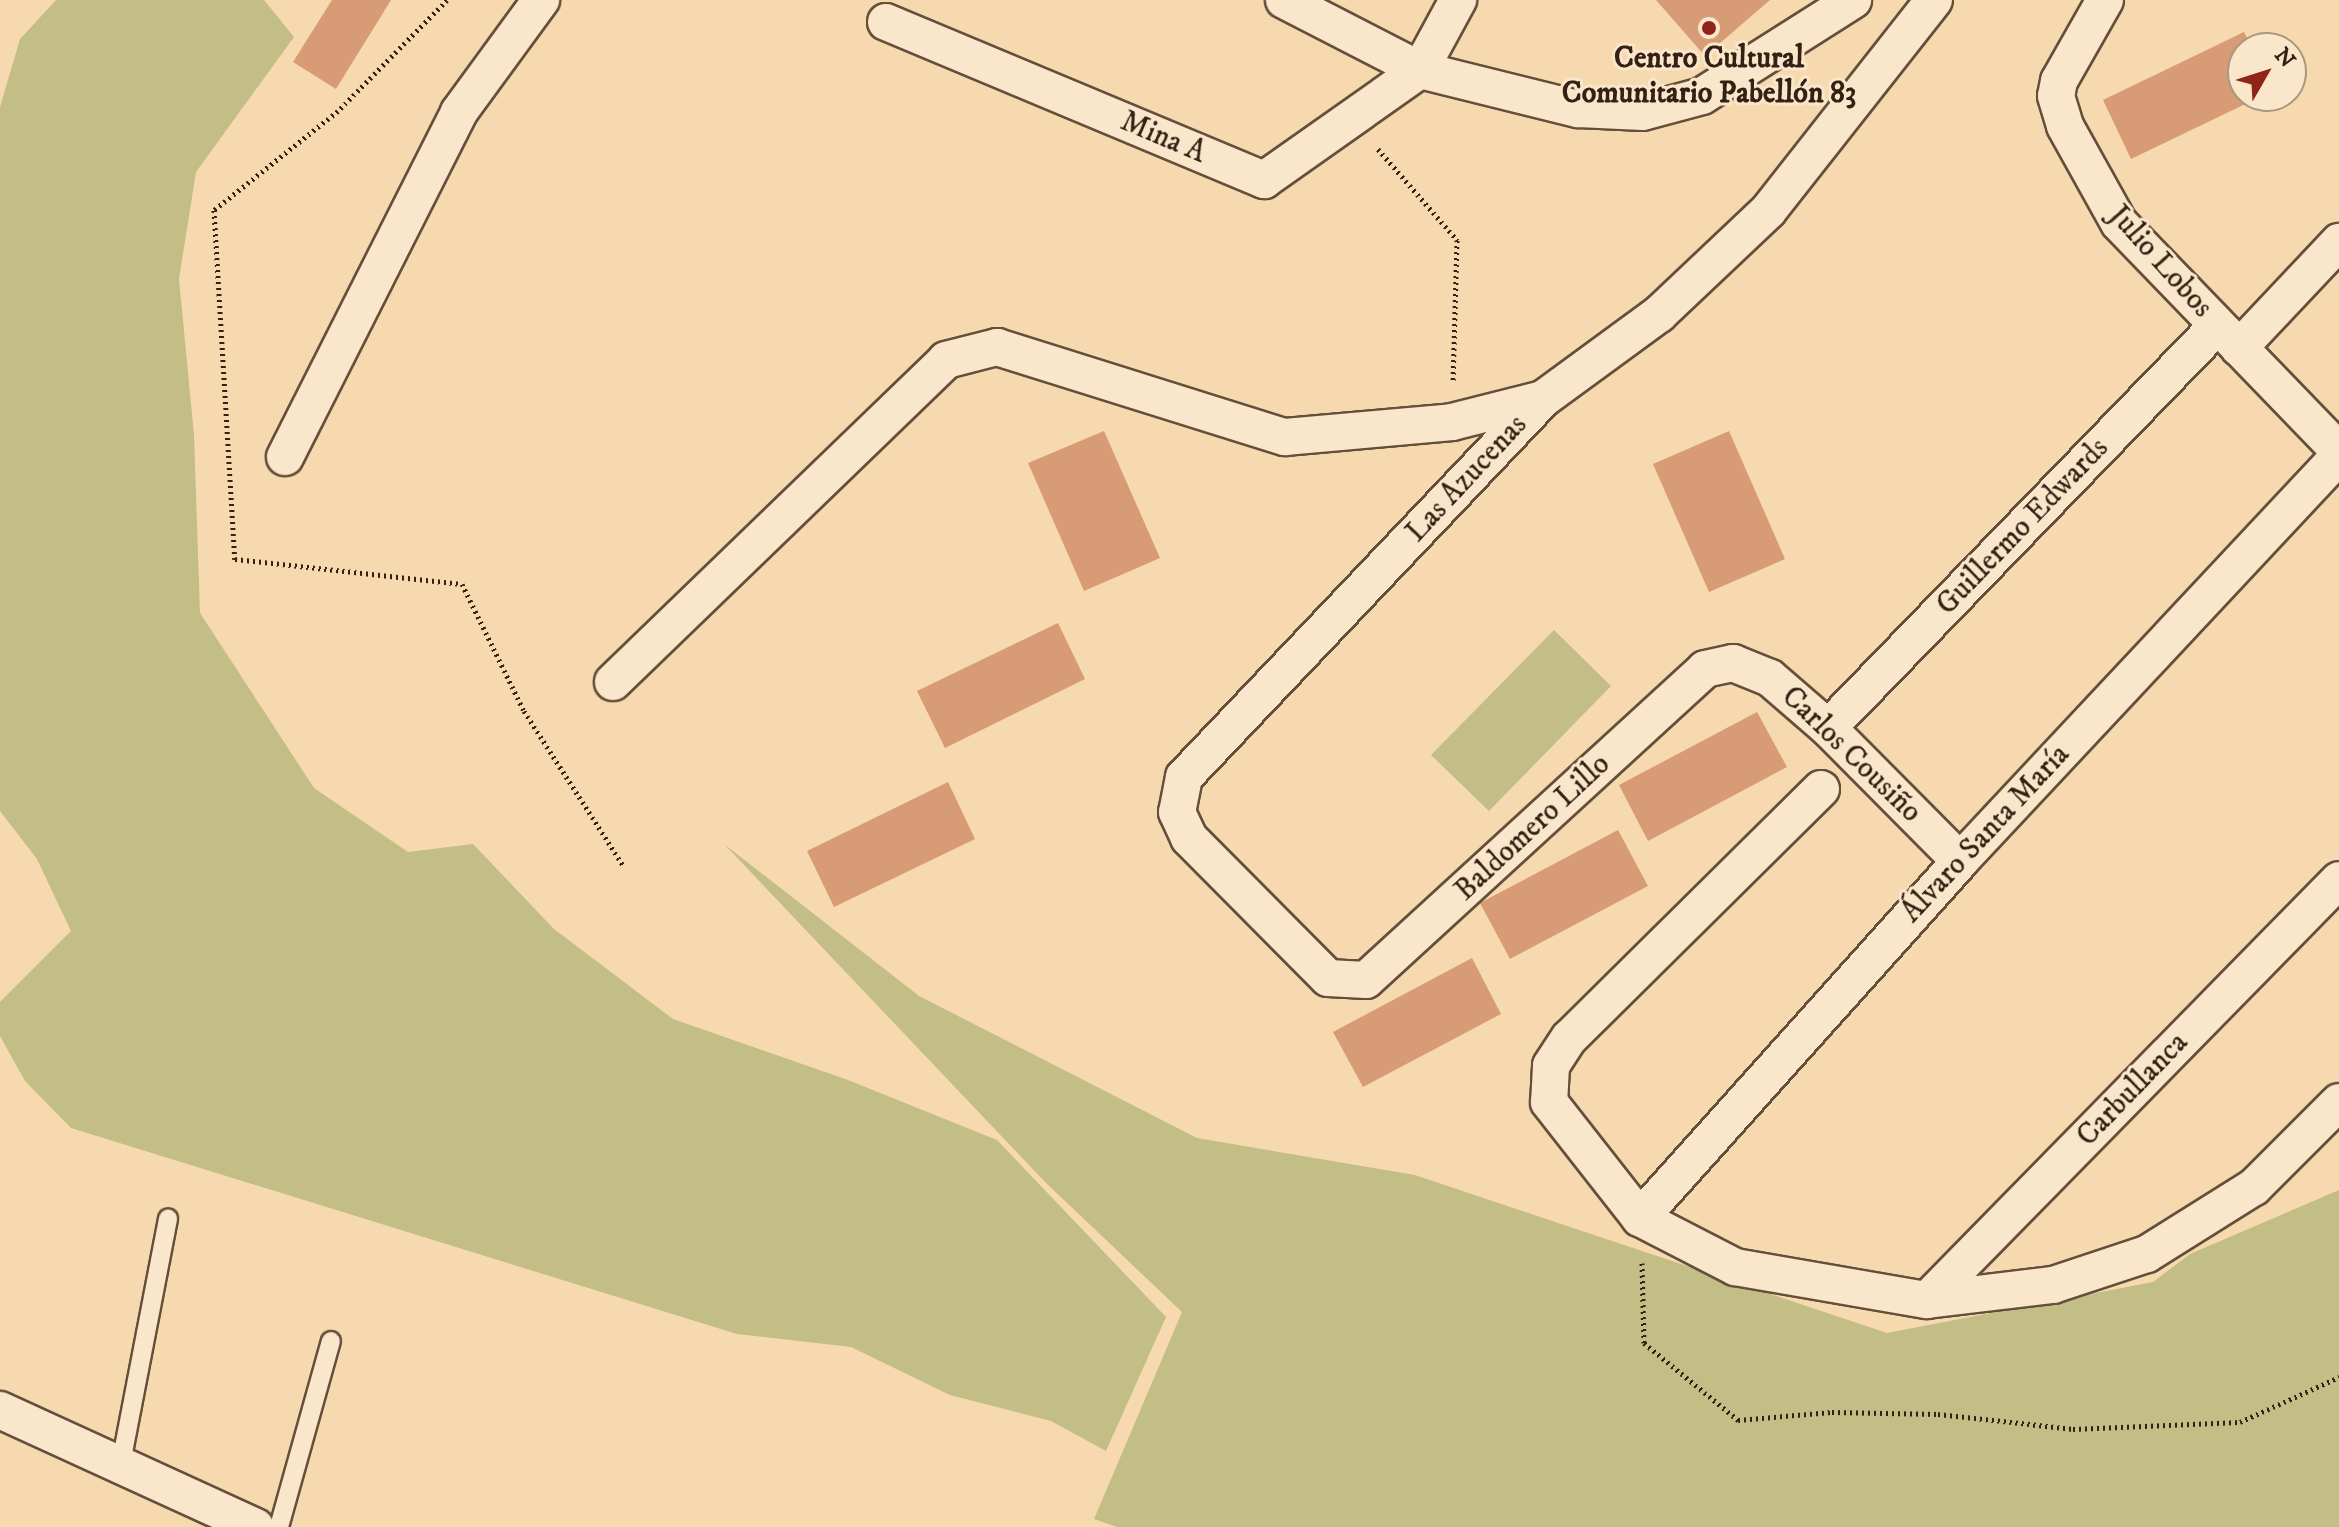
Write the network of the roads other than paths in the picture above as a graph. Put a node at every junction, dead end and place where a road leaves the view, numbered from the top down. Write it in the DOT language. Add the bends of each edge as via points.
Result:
graph roads {
  1 [pos="541,0"];
  2 [pos="1284,0"];
  3 [pos="1458,0"];
  4 [pos="1853,0"];
  5 [pos="1934,0"];
  6 [pos="2105,0"];
  7 [pos="886,22"];
  8 [pos="1420,70"];
  9 [pos="2339,242"];
  10 [pos="2228,337"];
  11 [pos="1543,399"];
  12 [pos="2339,453"];
  13 [pos="285,457"];
  14 [pos="1733,663"];
  15 [pos="613,682"];
  16 [pos="1828,728"];
  17 [pos="1821,789"];
  18 [pos="1960,861"];
  19 [pos="2339,880"];
  20 [pos="1328,978"];
  21 [pos="2339,1102"];
  22 [pos="168,1218"];
  23 [pos="1640,1218"];
  24 [pos="1927,1300"];
  25 [pos="331,1341"];
  26 [pos="0,1410"];
  27 [pos="121,1463"];
  28 [pos="255,1527"];
  29 [pos="279,1527"];
  1 -- 13 [label="street" via="459,112"];
  2 -- 8 [label="street"];
  3 -- 8 [label="street"];
  4 -- 8 [label="street" via="1702,96 1643,112 1578,109"];
  5 -- 11 [label="street, Las Azucenas" via="1768,211 1659,314"];
  6 -- 10 [label="street, Julio Lobos" via="2059,81 2058,111 2119,223"];
  7 -- 8 [label="street, Mina A" via="1264,180"];
  9 -- 10 [label="street, Guillermo Edwards"];
  10 -- 12 [label="street, Julio Lobos"];
  10 -- 16 [label="street, Guillermo Edwards"];
  11 -- 15 [label="street" via="1452,422 1285,437 997,347 946,360"];
  11 -- 20 [label="street, Las Azucenas" via="1184,777 1177,812 1189,838"];
  12 -- 18 [label="street, Álvaro Santa María"];
  14 -- 16 [label="street, Carlos Cousiño" via="1770,678"];
  14 -- 20 [label="street, Baldomero Lillo" via="1705,669 1366,980"];
  16 -- 18 [label="street, Carlos Cousiño"];
  17 -- 23 [label="street" via="1569,1038 1551,1066 1549,1102"];
  18 -- 23 [label="street, Álvaro Santa María"];
  19 -- 24 [label="street, Carbullanca"];
  21 -- 24 [label="street" via="2254,1187 2147,1254 2053,1285"];
  22 -- 27 [label="lane"];
  23 -- 24 [label="street" via="1735,1267"];
  25 -- 29 [label="lane"];
  26 -- 27 [label="street"];
  27 -- 28 [label="street"];
}
